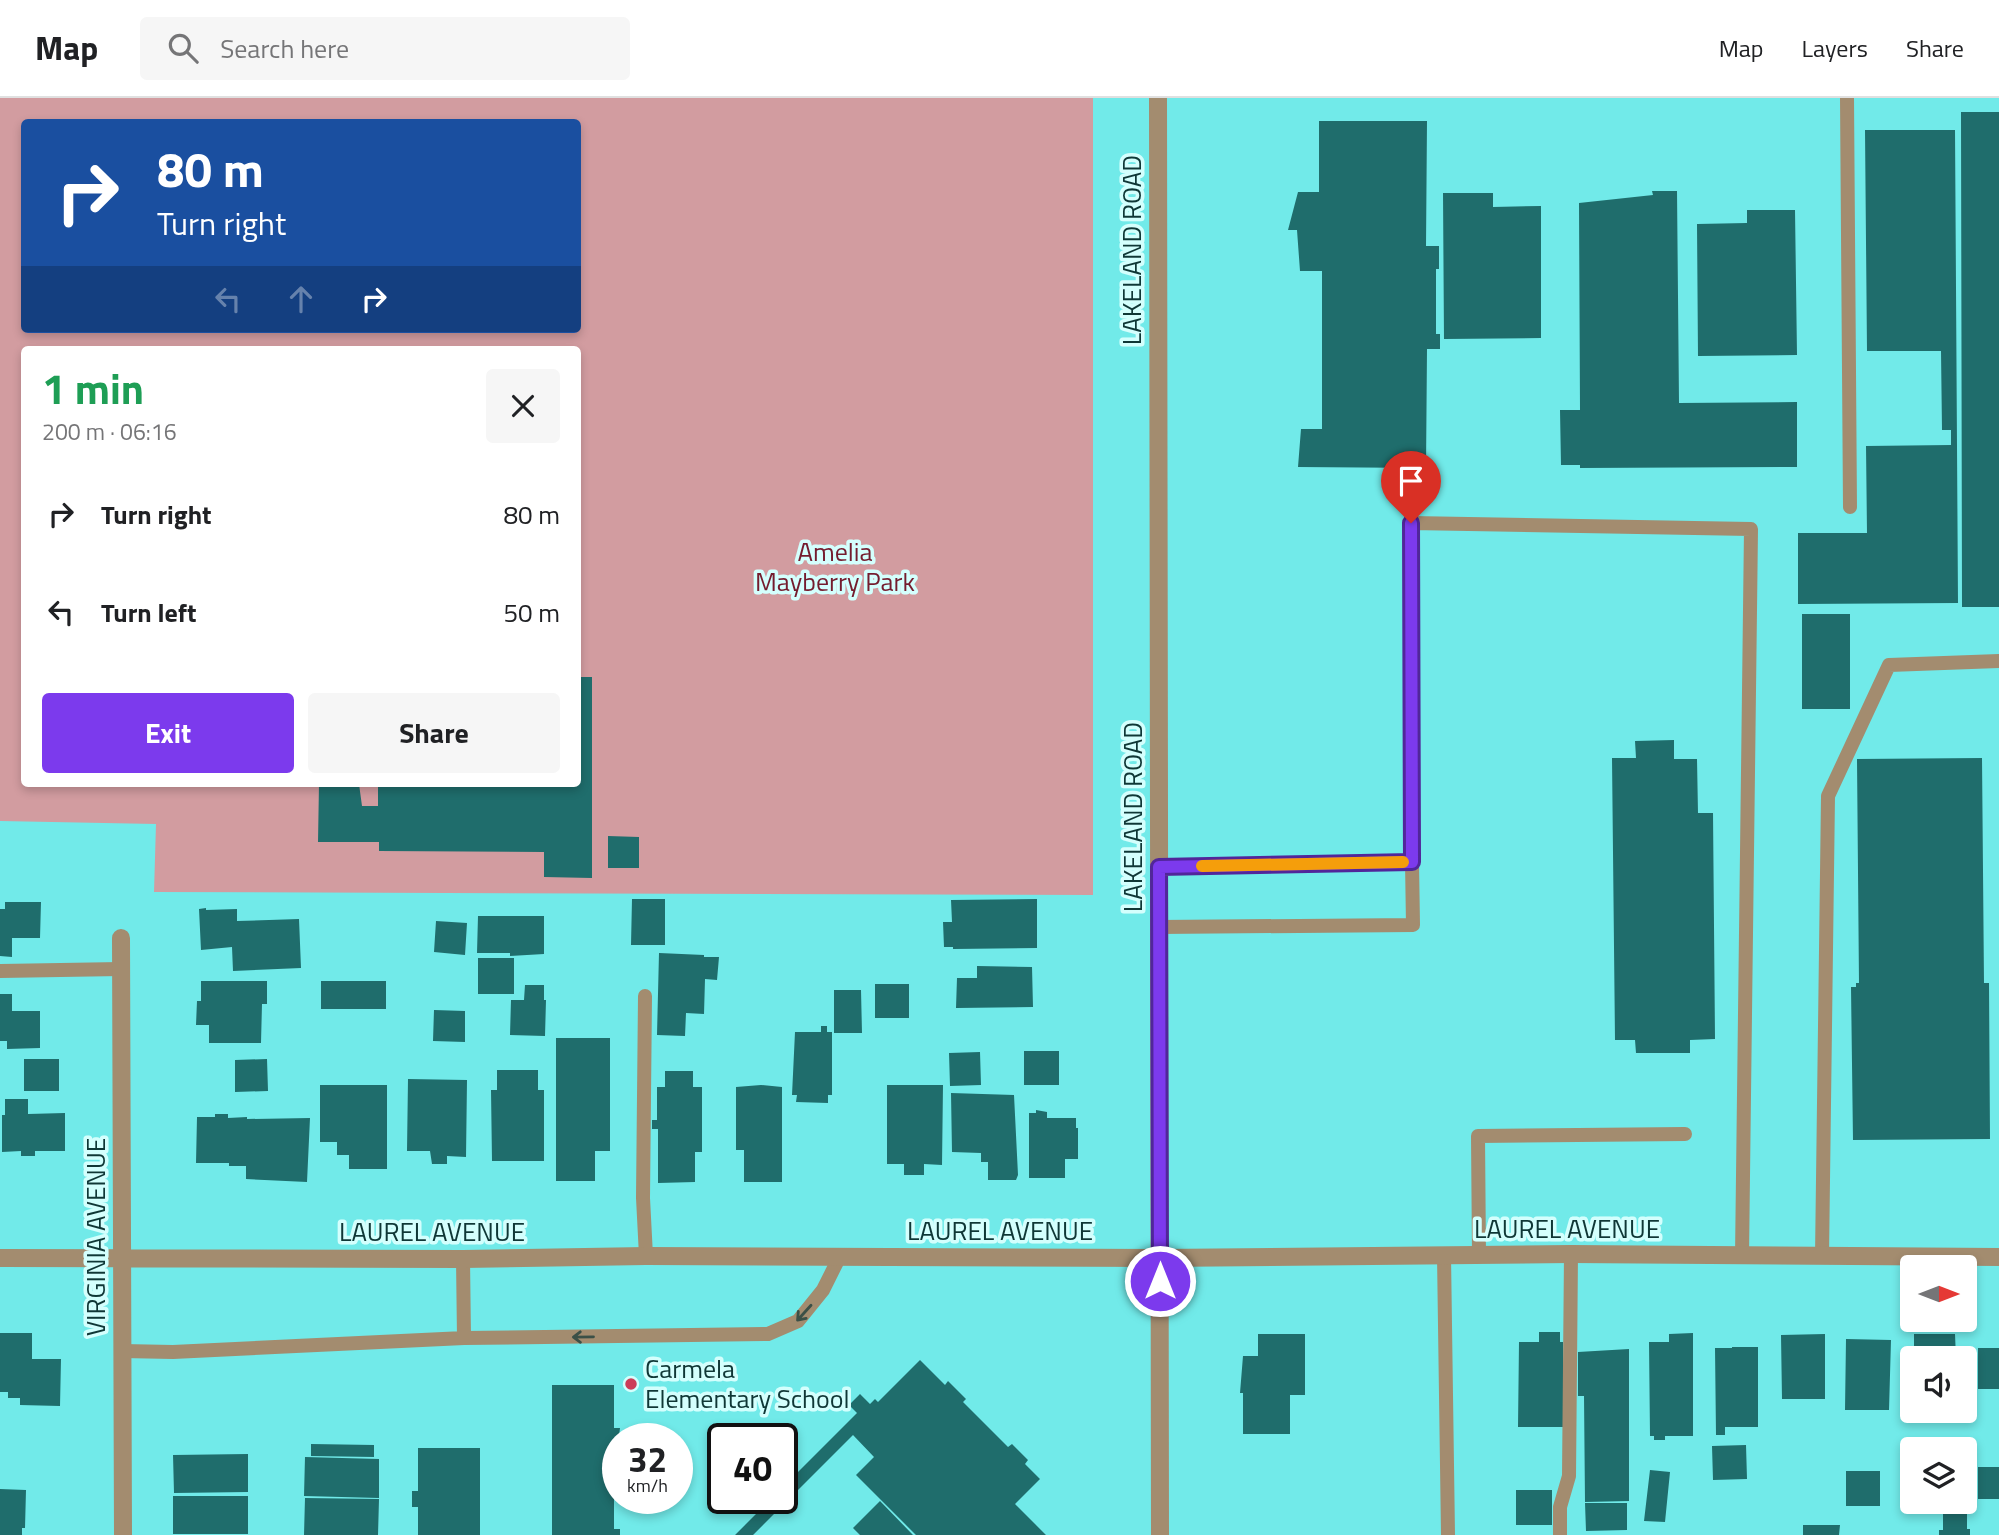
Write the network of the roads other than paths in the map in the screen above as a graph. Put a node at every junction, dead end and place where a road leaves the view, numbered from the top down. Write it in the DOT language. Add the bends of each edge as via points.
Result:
graph roads {
  1 [pos="1158,98"];
  2 [pos="1847,98"];
  3 [pos="1850,507"];
  4 [pos="1999,661"];
  5 [pos="1412,862"];
  6 [pos="1159,867"];
  7 [pos="1159,927"];
  8 [pos="121,938"];
  9 [pos="121,969"];
  10 [pos="0,971"];
  11 [pos="645,996"];
  12 [pos="1685,1134"];
  13 [pos="1571,1254"];
  14 [pos="1444,1255"];
  15 [pos="646,1256"];
  16 [pos="840,1256"];
  17 [pos="1479,1256"];
  18 [pos="122,1257"];
  19 [pos="1742,1257"];
  20 [pos="1822,1257"];
  21 [pos="1999,1257"];
  22 [pos="0,1258"];
  23 [pos="1160,1258"];
  24 [pos="463,1259"];
  25 [pos="464,1338"];
  26 [pos="122,1351"];
  27 [pos="123,1535"];
  28 [pos="1160,1535"];
  29 [pos="1448,1535"];
  30 [pos="1560,1535"];
  1 -- 6 [label="street, LAKELAND ROAD"];
  2 -- 3 [label="lane"];
  4 -- 20 [label="lane" via="1889,665 1828,796"];
  5 -- 6 [label="lane"];
  5 -- 7 [label="lane" via="1413,925"];
  5 -- 19 [label="lane" via="1411,523 1751,529"];
  6 -- 7 [label="street, LAKELAND ROAD"];
  7 -- 23 [label="street, LAKELAND ROAD"];
  8 -- 9 [label="street, VIRGINIA AVENUE"];
  9 -- 10 [label="lane"];
  9 -- 18 [label="street, VIRGINIA AVENUE"];
  11 -- 15 [label="lane"];
  12 -- 17 [label="lane" via="1478,1136"];
  13 -- 17 [label="street, LAUREL AVENUE"];
  13 -- 19 [label="street, LAUREL AVENUE"];
  13 -- 30 [label="lane" via="1569,1476 1560,1507"];
  14 -- 17 [label="street, LAUREL AVENUE"];
  14 -- 23 [label="street, LAUREL AVENUE"];
  14 -- 29 [label="lane"];
  15 -- 16 [label="street, LAUREL AVENUE"];
  15 -- 24 [label="street, LAUREL AVENUE"];
  16 -- 23 [label="street, LAUREL AVENUE"];
  16 -- 25 [label="lane, one-way" via="823,1290 798,1321 768,1334"];
  18 -- 22 [label="street, LAUREL AVENUE"];
  18 -- 24 [label="street, LAUREL AVENUE"];
  18 -- 26 [label="street, VIRGINIA AVENUE"];
  19 -- 20 [label="street, LAUREL AVENUE"];
  20 -- 21 [label="street, LAUREL AVENUE"];
  23 -- 28 [label="street, LAKELAND ROAD"];
  24 -- 25 [label="lane"];
  25 -- 26 [label="lane"];
  26 -- 27 [label="street, VIRGINIA AVENUE"];
}
